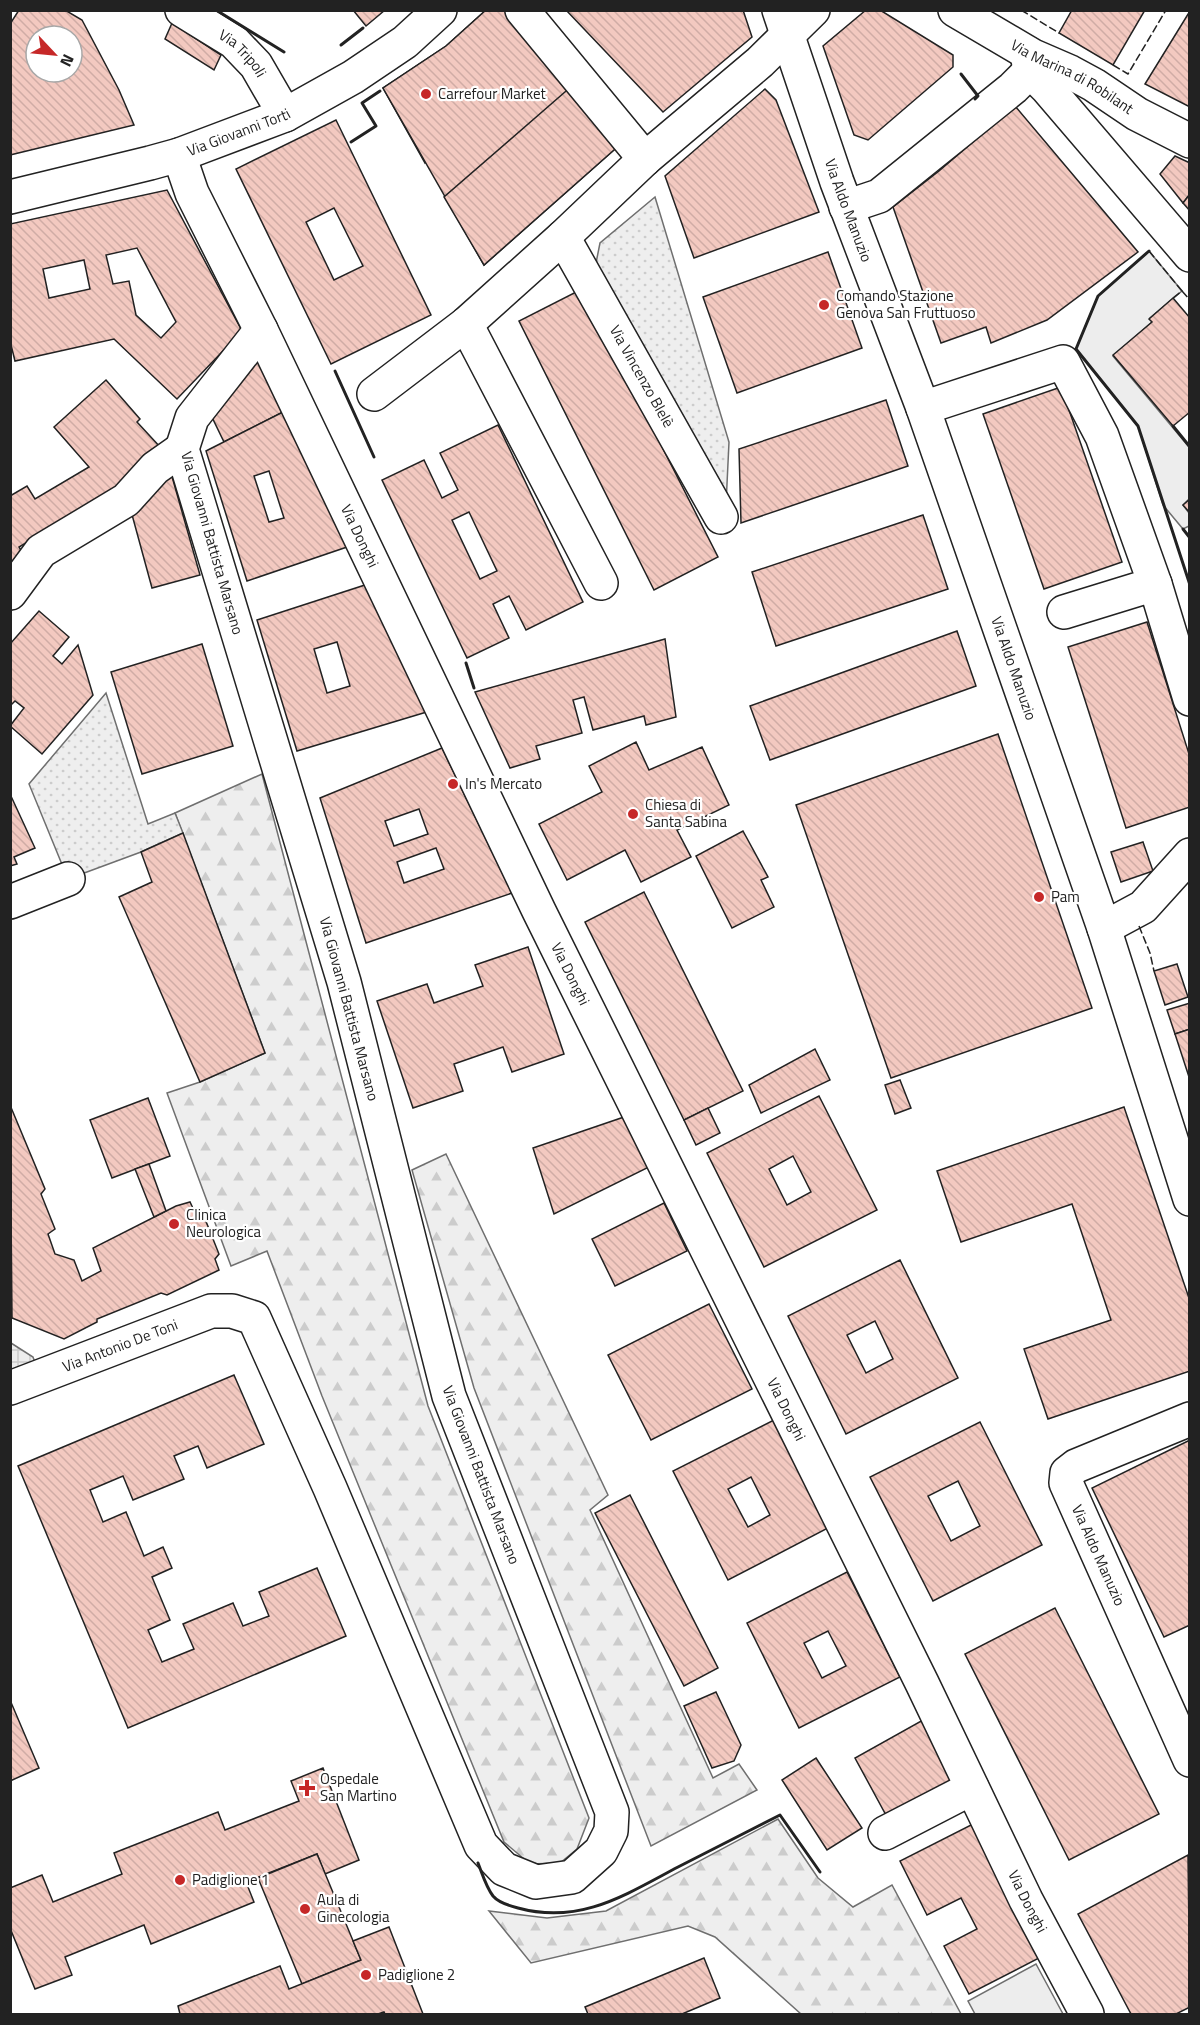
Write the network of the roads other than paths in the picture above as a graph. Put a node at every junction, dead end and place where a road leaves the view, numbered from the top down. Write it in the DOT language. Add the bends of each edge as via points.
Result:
graph roads {
  1 [pos="182,10"];
  2 [pos="440,10"];
  3 [pos="522,10"];
  4 [pos="813,10"];
  5 [pos="956,10"];
  6 [pos="784,23"];
  7 [pos="1029,62"];
  8 [pos="285,115"];
  9 [pos="1190,141"];
  10 [pos="179,155"];
  11 [pos="645,159"];
  12 [pos="10,197"];
  13 [pos="846,207"];
  14 [pos="563,237"];
  15 [pos="1190,255"];
  16 [pos="466,324"];
  17 [pos="261,330"];
  18 [pos="374,394"];
  19 [pos="923,408"];
  20 [pos="182,449"];
  21 [pos="721,517"];
  22 [pos="601,583"];
  23 [pos="1155,584"];
  24 [pos="10,593"];
  25 [pos="1064,612"];
  26 [pos="1190,699"];
  27 [pos="1190,855"];
  28 [pos="68,879"];
  29 [pos="10,902"];
  30 [pos="1104,928"];
  31 [pos="1190,1199"];
  32 [pos="232,1311"];
  33 [pos="10,1388"];
  34 [pos="1190,1419"];
  35 [pos="1190,1760"];
  36 [pos="972,1788"];
  37 [pos="885,1833"];
  38 [pos="1087,2014"];
  1 -- 8 [label="street, Via Tripoli" via="234,42 256,65"];
  2 -- 8 [label="street, Via Giovanni Torti" via="405,42"];
  3 -- 11 [label="street"];
  4 -- 6 [label="street"];
  5 -- 7 [label="street, Via Marina di Robilant"];
  6 -- 11 [label="street" via="760,62"];
  6 -- 13 [label="street, Via Aldo Manuzio"];
  7 -- 9 [label="street, Via Marina di Robilant" via="1070,72 1137,114"];
  7 -- 13 [label="street" via="1013,88 879,196"];
  7 -- 15 [label="street"];
  8 -- 10 [label="street, Via Giovanni Torti"];
  10 -- 12 [label="street, Via Giovanni Torti"];
  10 -- 17 [label="street, Via Donghi" via="192,193"];
  11 -- 14 [label="street"];
  13 -- 19 [label="street, Via Aldo Manuzio"];
  14 -- 16 [label="street"];
  14 -- 21 [label="street, Via Vincenzo Blelè"];
  16 -- 18 [label="street"];
  16 -- 22 [label="street"];
  17 -- 20 [label="street, Via Giovanni Battista Marsano" via="192,418"];
  17 -- 36 [label="street, Via Donghi" via="544,922"];
  19 -- 23 [label="street" via="1063,362 1102,436"];
  19 -- 30 [label="street, Via Aldo Manuzio"];
  20 -- 24 [label="street" via="155,468 126,500 41,551"];
  20 -- 32 [label="street, Via Giovanni Battista Marsano" via="344,982 449,1396 612,1812 611,1831 601,1851 572,1877 536,1882 504,1869 482,1845 254,1318"];
  23 -- 25 [label="street"];
  23 -- 26 [label="street"];
  27 -- 30 [label="street" via="1143,907"];
  28 -- 29 [label="street"];
  30 -- 31 [label="street, Via Aldo Manuzio"];
  32 -- 33 [label="street, Via Antonio De Toni" via="211,1311"];
  34 -- 35 [label="street, Via Aldo Manuzio" via="1076,1466 1067,1473 1066,1483"];
  36 -- 37 [label="street"];
  36 -- 38 [label="street, Via Donghi"];
}
